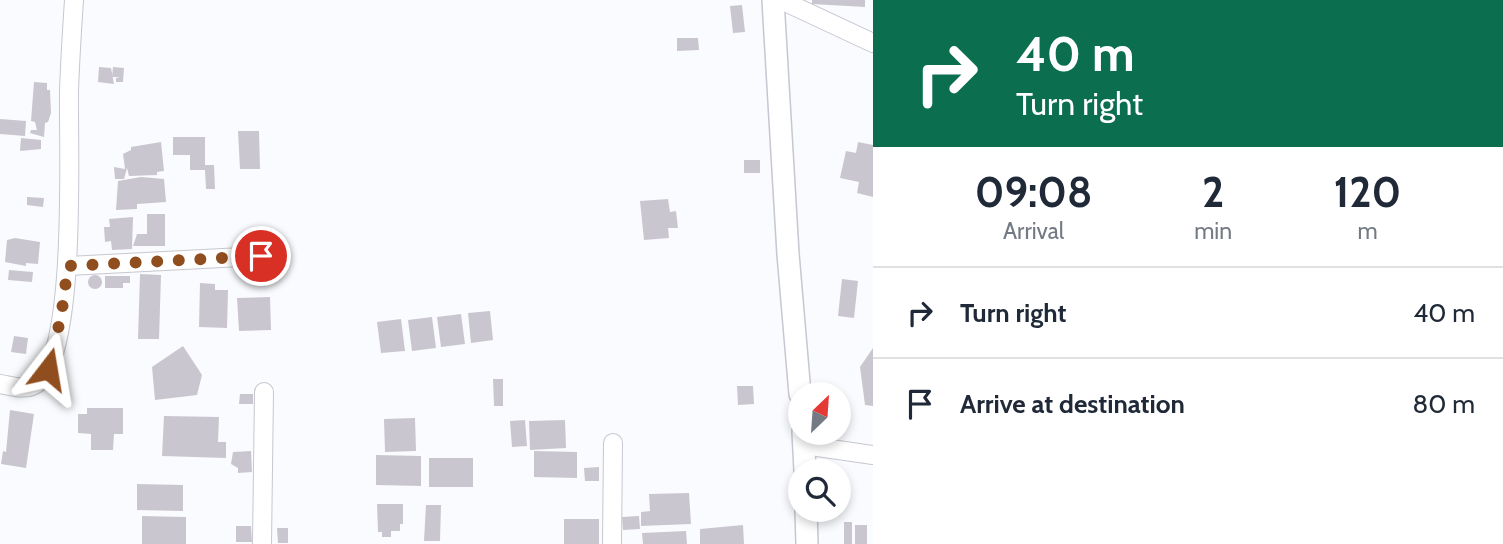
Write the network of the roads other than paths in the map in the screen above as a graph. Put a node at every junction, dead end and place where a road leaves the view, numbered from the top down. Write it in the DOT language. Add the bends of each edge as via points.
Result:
graph roads {
  1 [pos="74,0"];
  2 [pos="774,0"];
  3 [pos="781,0"];
  4 [pos="873,43"];
  5 [pos="261,256"];
  6 [pos="68,266"];
  7 [pos="799,382"];
  8 [pos="0,384"];
  9 [pos="264,392"];
  10 [pos="613,443"];
  11 [pos="830,445"];
  12 [pos="873,455"];
  13 [pos="806,522"];
  14 [pos="262,544"];
  15 [pos="612,544"];
  16 [pos="807,544"];
  1 -- 6 [label="street"];
  2 -- 7 [label="street"];
  3 -- 4 [label="street"];
  5 -- 6 [label="street"];
  6 -- 8 [label="street" via="48,369 37,383 24,388"];
  9 -- 14 [label="street"];
  10 -- 15 [label="street"];
  11 -- 12 [label="street"];
  13 -- 16 [label="street"];
}
